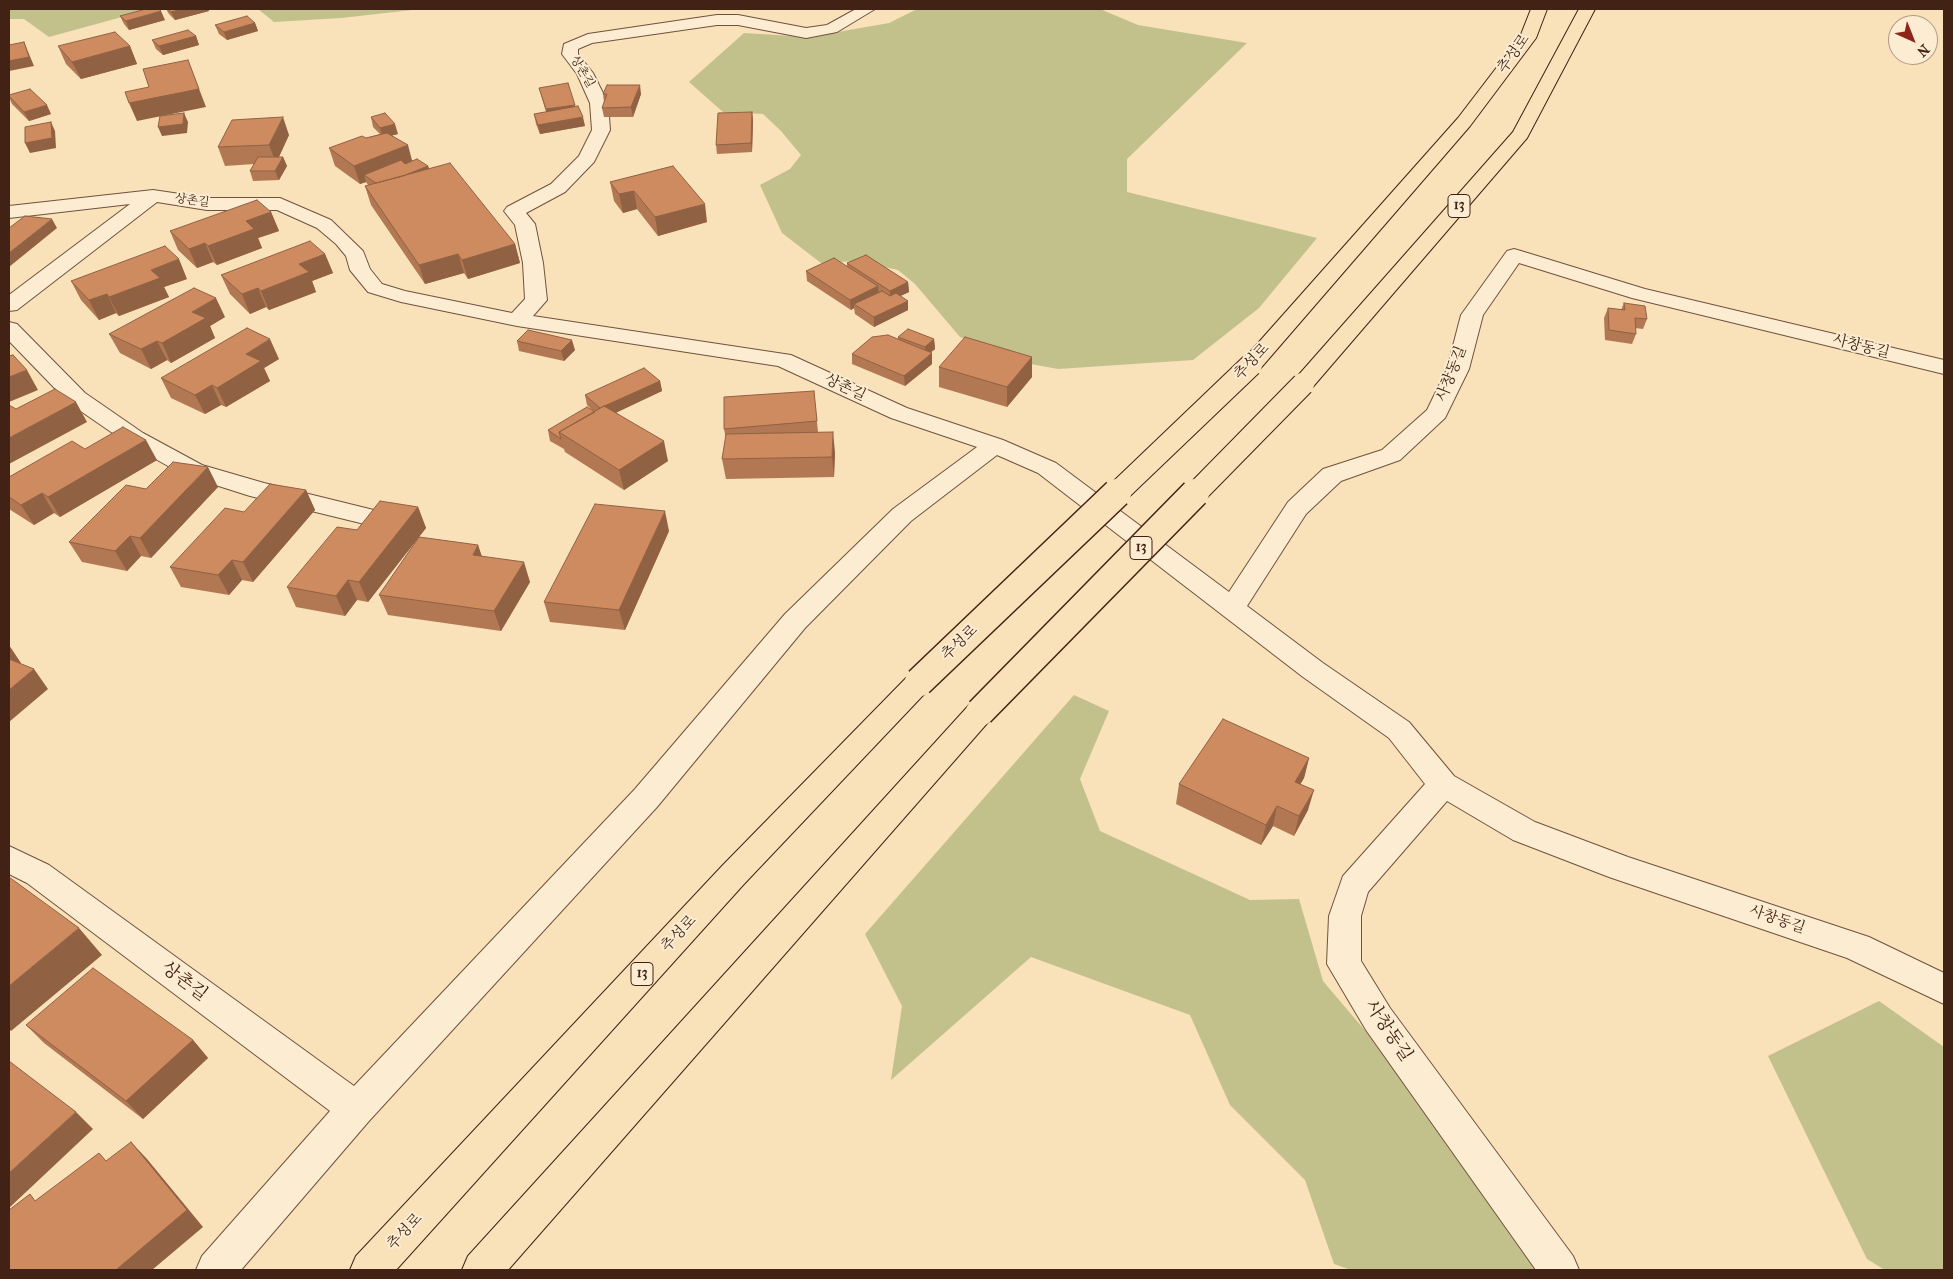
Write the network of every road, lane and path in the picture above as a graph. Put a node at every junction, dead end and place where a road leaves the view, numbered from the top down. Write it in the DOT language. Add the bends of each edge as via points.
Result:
graph roads {
  1 [pos="867,9"];
  2 [pos="1539,9"];
  3 [pos="1587,9"];
  4 [pos="153,196"];
  5 [pos="9,212"];
  6 [pos="9,305"];
  7 [pos="517,320"];
  8 [pos="9,329"];
  9 [pos="1944,367"];
  10 [pos="995,445"];
  11 [pos="385,521"];
  12 [pos="1232,608"];
  13 [pos="1444,784"];
  14 [pos="9,859"];
  15 [pos="1944,989"];
  16 [pos="356,1109"];
  17 [pos="216,1270"];
  18 [pos="370,1270"];
  19 [pos="482,1270"];
  20 [pos="1559,1270"];
  1 -- 7 [label="street, 상촌길" via="831,29 806,33 738,20 717,20 588,39 570,47 570,54 585,73 599,103 602,130 587,158 558,188 514,211 525,224 536,300"];
  2 -- 18 [label="main road, 추성로 / 13, bridge" via="1528,38 1464,122 1251,365 919,682 733,875"];
  3 -- 19 [label="main road, 13, bridge" via="1521,134 1302,384 980,712"];
  4 -- 5 [label="street, 상촌길"];
  4 -- 6 [label="street"];
  4 -- 7 [label="street, 상촌길" via="207,204 280,204 324,224 343,240 375,288"];
  7 -- 10 [label="street, 상촌길" via="784,360 899,414"];
  8 -- 11 [label="street" via="78,398 135,438 193,470"];
  9 -- 12 [label="street, 사창동길" via="1639,294 1514,255 1472,315 1458,369 1437,413 1391,455 1332,475 1297,508"];
  10 -- 12 [label="street, 상촌길" via="1047,468"];
  10 -- 16 [label="street" via="902,515 795,621 646,798"];
  12 -- 13 [label="street, 사창동길" via="1399,730"];
  13 -- 15 [label="street, 사창동길" via="1524,830 1620,868 1857,947"];
  13 -- 20 [label="street, 사창동길" via="1354,886 1345,916 1344,964 1378,1018"];
  14 -- 16 [label="street, 상촌길" via="38,874"];
  16 -- 17 [label="street"];
}
